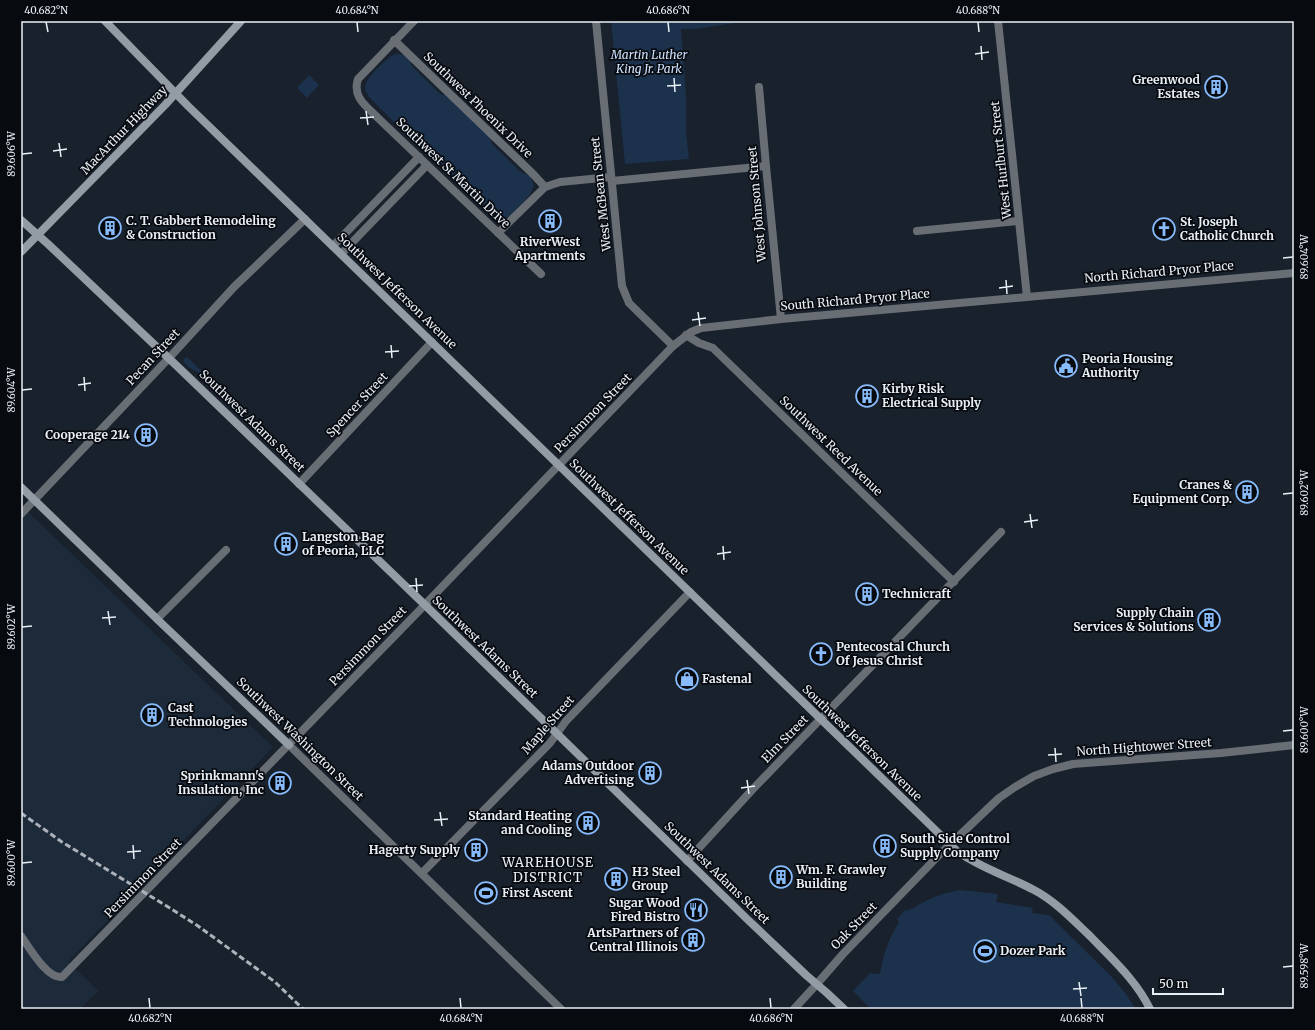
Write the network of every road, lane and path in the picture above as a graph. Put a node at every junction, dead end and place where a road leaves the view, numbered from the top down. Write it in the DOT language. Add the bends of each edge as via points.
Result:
graph roads {
  1 [pos="105,21"];
  2 [pos="241,21"];
  3 [pos="414,21"];
  4 [pos="596,21"];
  5 [pos="998,21"];
  6 [pos="394,40"];
  7 [pos="759,87"];
  8 [pos="176,93"];
  9 [pos="419,158"];
  10 [pos="427,166"];
  11 [pos="766,166"];
  12 [pos="612,179"];
  13 [pos="545,187"];
  14 [pos="305,219"];
  15 [pos="21,220"];
  16 [pos="1019,221"];
  17 [pos="917,231"];
  18 [pos="498,233"];
  19 [pos="38,235"];
  20 [pos="333,246"];
  21 [pos="21,252"];
  22 [pos="341,254"];
  23 [pos="1294,273"];
  24 [pos="541,274"];
  25 [pos="1027,297"];
  26 [pos="780,319"];
  27 [pos="686,335"];
  28 [pos="432,342"];
  29 [pos="673,346"];
  30 [pos="169,358"];
  31 [pos="559,466"];
  32 [pos="299,484"];
  33 [pos="21,487"];
  34 [pos="35,500"];
  35 [pos="21,514"];
  36 [pos="1001,532"];
  37 [pos="226,550"];
  38 [pos="954,582"];
  39 [pos="690,592"];
  40 [pos="425,605"];
  41 [pos="157,619"];
  42 [pos="821,718"];
  43 [pos="556,733"];
  44 [pos="289,745"];
  45 [pos="1294,745"];
  46 [pos="950,844"];
  47 [pos="687,861"];
  48 [pos="422,873"];
  49 [pos="21,936"];
  50 [pos="816,985"];
  51 [pos="561,1009"];
  52 [pos="794,1009"];
  53 [pos="844,1009"];
  54 [pos="1150,1009"];
  1 -- 8 [label="main road, Southwest Jefferson Avenue"];
  2 -- 8 [label="main road, MacArthur Highway"];
  3 -- 6 [label="street"];
  4 -- 12 [label="street, West McBean Street"];
  5 -- 16 [label="street, West Hurlburt Street"];
  6 -- 9 [label="street, Southwest St Martin Drive" via="360,76 356,85 357,92 363,103"];
  6 -- 13 [label="street, Southwest Phoenix Drive"];
  7 -- 11 [label="street, West Johnson Street"];
  8 -- 14 [label="main road, Southwest Jefferson Avenue"];
  8 -- 19 [label="main road, MacArthur Highway"];
  9 -- 10 [label="street, Southwest St Martin Drive"];
  9 -- 20 [label="street"];
  10 -- 18 [label="street, Southwest St Martin Drive"];
  10 -- 22 [label="street"];
  11 -- 12 [label="street"];
  11 -- 26 [label="street, West Johnson Street"];
  12 -- 13 [label="street" via="560,182"];
  12 -- 29 [label="street, West McBean Street" via="622,286 629,303"];
  13 -- 18 [label="street"];
  14 -- 20 [label="main road, Southwest Jefferson Avenue"];
  14 -- 30 [label="street, Pecan Street" via="234,286"];
  15 -- 19 [label="main road, Southwest Adams Street"];
  16 -- 17 [label="street"];
  16 -- 25 [label="street, West Hurlburt Street"];
  18 -- 24 [label="street, Southwest St Martin Drive"];
  19 -- 21 [label="main road, MacArthur Highway"];
  19 -- 30 [label="main road, Southwest Adams Street"];
  20 -- 22 [label="main road, Southwest Jefferson Avenue"];
  22 -- 28 [label="main road, Southwest Jefferson Avenue"];
  23 -- 25 [label="street, North Richard Pryor Place"];
  25 -- 26 [label="street, South Richard Pryor Place"];
  26 -- 27 [label="street, South Richard Pryor Place" via="701,328"];
  27 -- 29 [label="street, Persimmon Street"];
  27 -- 38 [label="street, Southwest Reed Avenue" via="699,344 713,348"];
  28 -- 31 [label="main road, Southwest Jefferson Avenue"];
  28 -- 32 [label="street, Spencer Street"];
  29 -- 31 [label="street, Persimmon Street"];
  30 -- 32 [label="main road, Southwest Adams Street"];
  30 -- 34 [label="street, Pecan Street"];
  31 -- 39 [label="main road, Southwest Jefferson Avenue"];
  31 -- 40 [label="street, Persimmon Street"];
  32 -- 40 [label="main road, Southwest Adams Street"];
  33 -- 34 [label="main road, Southwest Washington Street"];
  34 -- 35 [label="street, Pecan Street"];
  34 -- 41 [label="main road, Southwest Washington Street"];
  36 -- 38 [label="street, Elm Street"];
  37 -- 41 [label="street"];
  38 -- 42 [label="street, Elm Street"];
  39 -- 42 [label="main road, Southwest Jefferson Avenue"];
  39 -- 43 [label="street, Maple Street"];
  40 -- 43 [label="main road, Southwest Adams Street"];
  40 -- 44 [label="street, Persimmon Street"];
  41 -- 44 [label="main road, Southwest Washington Street"];
  42 -- 46 [label="main road, Southwest Jefferson Avenue"];
  42 -- 47 [label="street, Elm Street"];
  43 -- 47 [label="main road, Southwest Adams Street"];
  43 -- 48 [label="street, Maple Street" via="550,743"];
  44 -- 48 [label="street, Southwest Washington Street"];
  44 -- 49 [label="street, Persimmon Street" via="62,978 51,974"];
  45 -- 46 [label="street, North Hightower Street" via="1079,763 1053,769 1014,787"];
  46 -- 50 [label="street, Oak Street"];
  46 -- 54 [label="main road, Southwest Jefferson Avenue" via="966,857 1029,887 1056,904 1120,966"];
  47 -- 50 [label="main road, Southwest Adams Street"];
  48 -- 51 [label="street, Southwest Washington Street"];
  50 -- 52 [label="street, Oak Street"];
  50 -- 53 [label="main road, Southwest Adams Street"];
}
